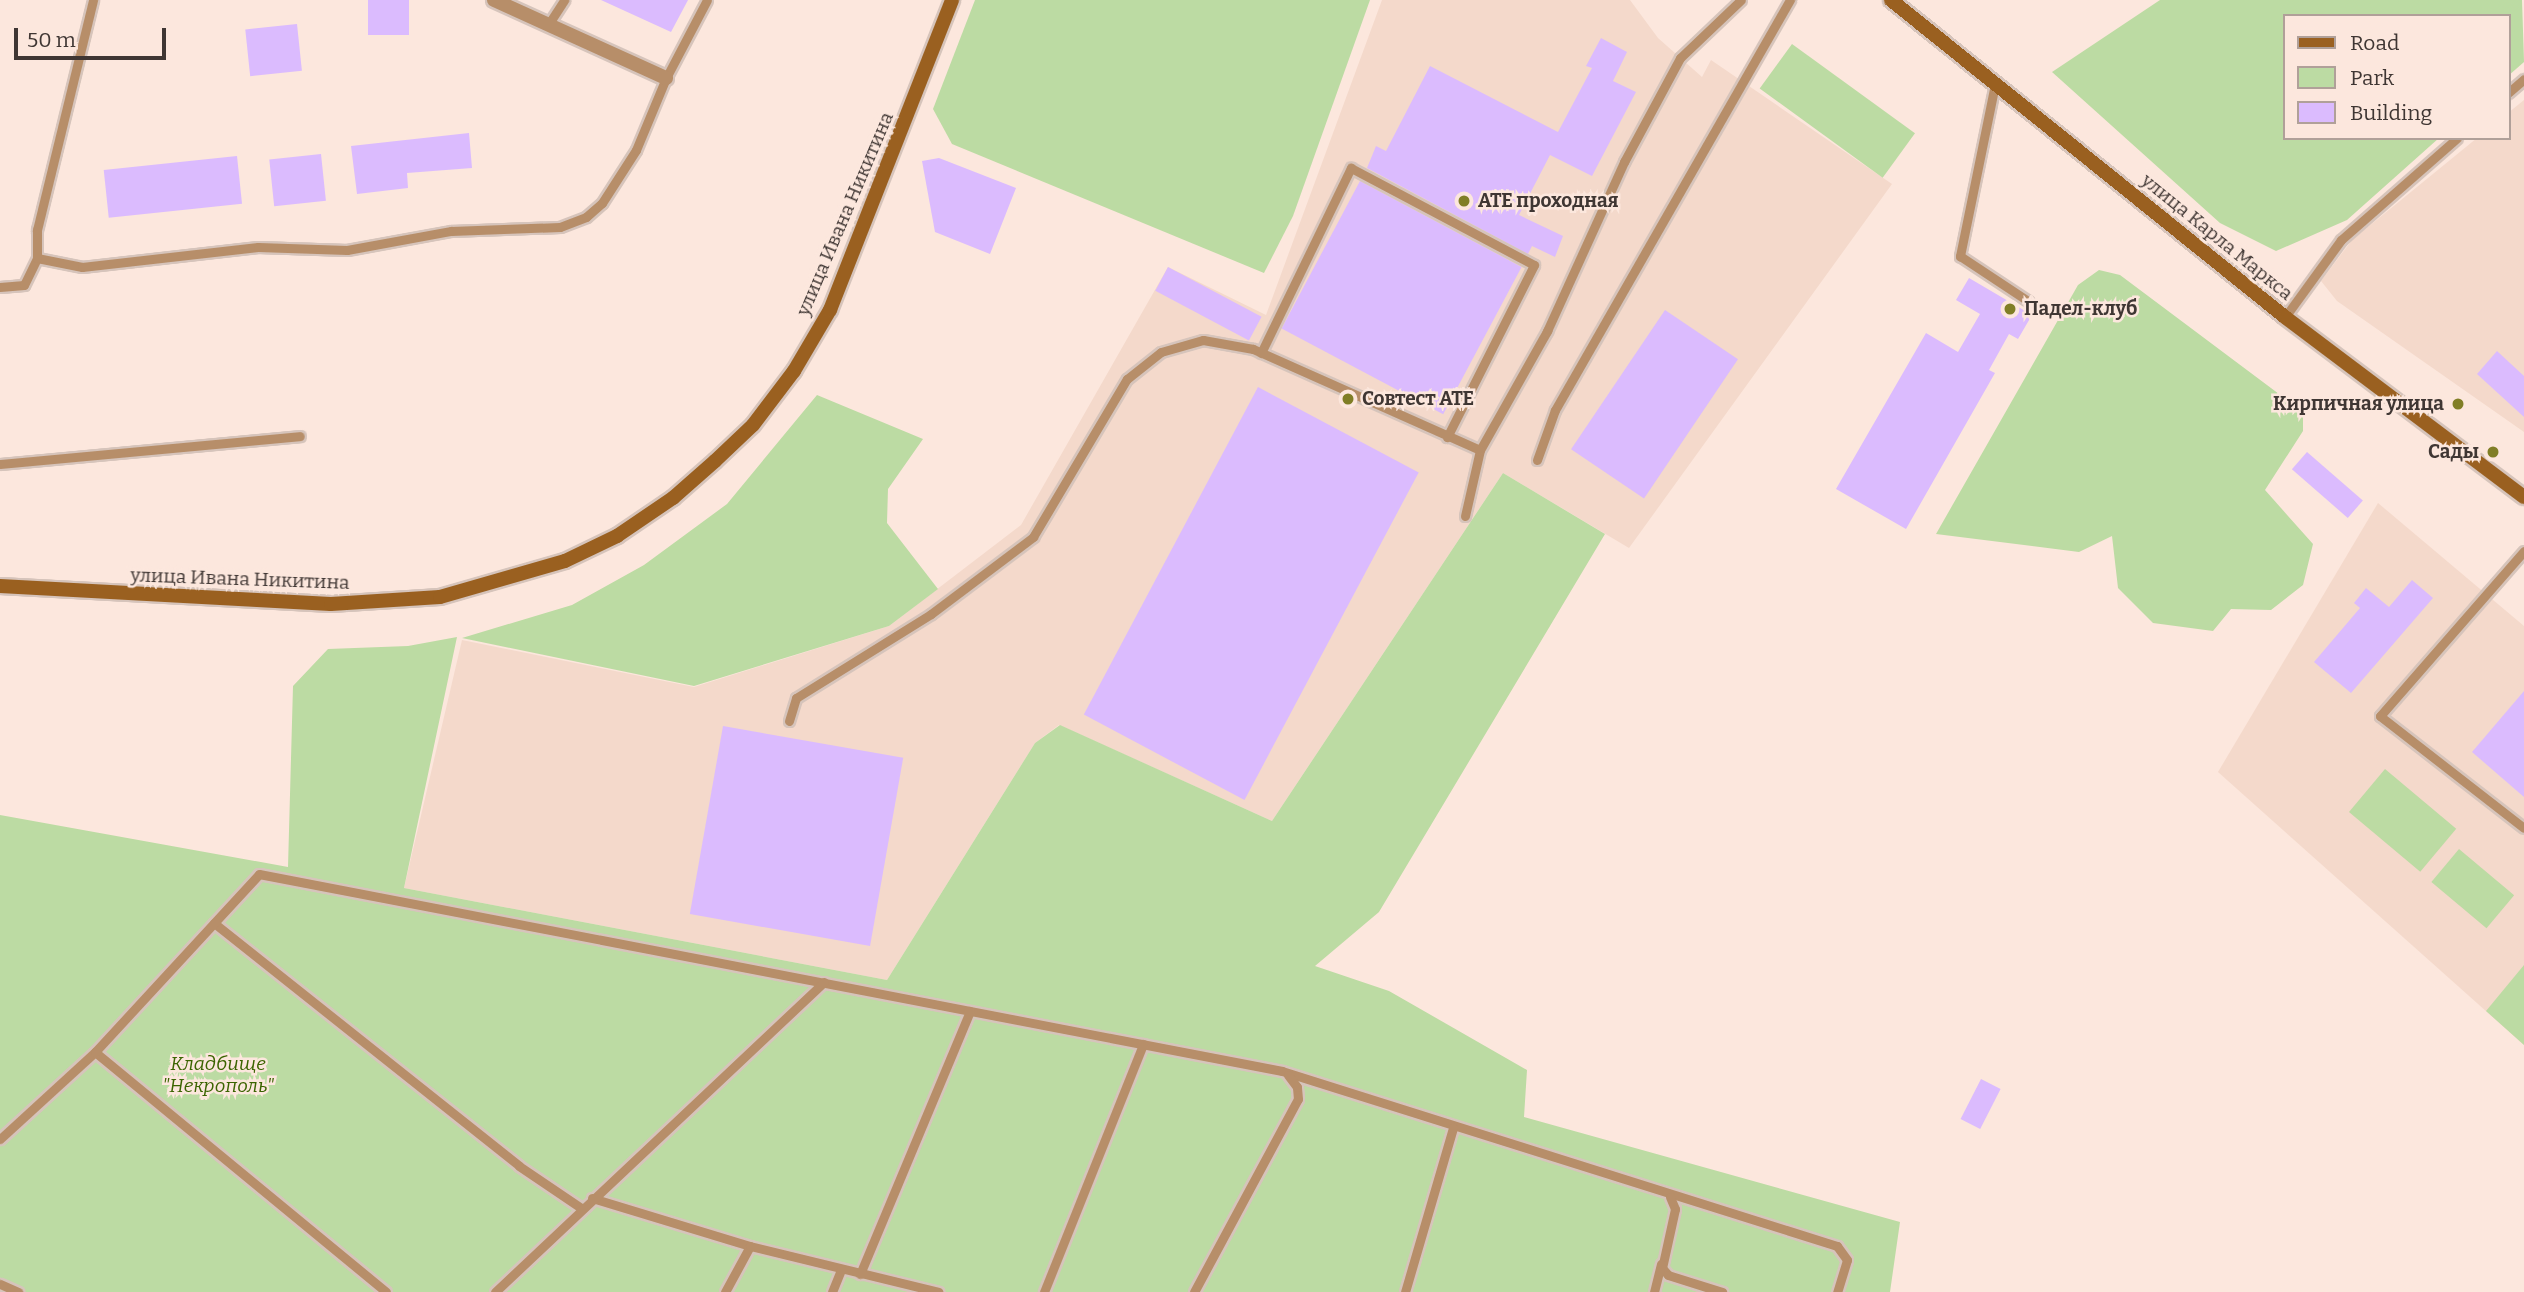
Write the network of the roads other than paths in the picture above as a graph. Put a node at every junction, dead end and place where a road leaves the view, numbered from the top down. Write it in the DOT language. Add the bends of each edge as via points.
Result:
graph roads {
  1 [pos="93,0"];
  2 [pos="494,0"];
  3 [pos="564,0"];
  4 [pos="707,0"];
  5 [pos="952,0"];
  6 [pos="1741,0"];
  7 [pos="1790,0"];
  8 [pos="1891,0"];
  9 [pos="548,24"];
  10 [pos="666,78"];
  11 [pos="2524,79"];
  12 [pos="1995,84"];
  13 [pos="2510,91"];
  14 [pos="2455,140"];
  15 [pos="37,258"];
  16 [pos="0,287"];
  17 [pos="2028,301"];
  18 [pos="2285,317"];
  19 [pos="1261,353"];
  20 [pos="300,436"];
  21 [pos="1447,437"];
  22 [pos="1480,450"];
  23 [pos="1537,460"];
  24 [pos="0,464"];
  25 [pos="2524,497"];
  26 [pos="1465,516"];
  27 [pos="2524,551"];
  28 [pos="0,586"];
  29 [pos="789,721"];
  30 [pos="2524,828"];
  31 [pos="214,923"];
  32 [pos="824,982"];
  33 [pos="970,1011"];
  34 [pos="1143,1044"];
  35 [pos="95,1052"];
  36 [pos="1282,1071"];
  37 [pos="1319,1086"];
  38 [pos="1298,1099"];
  39 [pos="1453,1128"];
  40 [pos="0,1139"];
  41 [pos="1670,1197"];
  42 [pos="592,1198"];
  43 [pos="1692,1203"];
  44 [pos="581,1208"];
  45 [pos="1675,1209"];
  46 [pos="750,1245"];
  47 [pos="1661,1264"];
  48 [pos="841,1270"];
  49 [pos="860,1274"];
  50 [pos="1673,1276"];
  51 [pos="0,1284"];
  52 [pos="1655,1287"];
  53 [pos="18,1292"];
  54 [pos="386,1292"];
  55 [pos="495,1292"];
  56 [pos="725,1292"];
  57 [pos="832,1292"];
  58 [pos="938,1292"];
  59 [pos="1044,1292"];
  60 [pos="1194,1292"];
  61 [pos="1405,1292"];
  62 [pos="1722,1292"];
  63 [pos="1836,1292"];
  1 -- 15 [label="lane" via="37,230"];
  2 -- 9 [label="street"];
  3 -- 9 [label="lane"];
  4 -- 10 [label="lane"];
  5 -- 28 [label="main road, улица Ивана Никитина" via="830,310 794,371 753,425 715,461 673,498 617,536 553,566 440,597 331,604"];
  6 -- 22 [label="lane" via="1680,58 1625,162 1547,331"];
  7 -- 23 [label="lane" via="1555,410"];
  8 -- 12 [label="main road, улица Карла Маркса"];
  9 -- 10 [label="street"];
  10 -- 15 [label="lane" via="636,150 602,202 586,217 560,226 451,231 347,250 258,247 82,267"];
  11 -- 13 [label="lane"];
  12 -- 17 [label="lane" via="1960,256"];
  12 -- 18 [label="main road, улица Карла Маркса"];
  14 -- 18 [label="lane" via="2341,240"];
  15 -- 16 [label="lane" via="24,285"];
  18 -- 25 [label="main road, улица Карла Маркса"];
  19 -- 21 [label="lane"];
  19 -- 21 [label="lane" via="1351,168 1534,265"];
  19 -- 29 [label="lane" via="1203,340 1161,352 1127,379 1032,537 931,614 796,698"];
  20 -- 24 [label="lane"];
  21 -- 22 [label="lane"];
  22 -- 26 [label="lane"];
  27 -- 30 [label="lane" via="2380,716"];
  31 -- 32 [label="lane" via="259,874"];
  31 -- 35 [label="lane"];
  31 -- 44 [label="lane" via="519,1166"];
  32 -- 33 [label="lane"];
  32 -- 42 [label="lane"];
  33 -- 34 [label="lane"];
  33 -- 49 [label="lane"];
  34 -- 36 [label="lane"];
  34 -- 59 [label="lane"];
  35 -- 40 [label="lane"];
  35 -- 54 [label="lane"];
  36 -- 37 [label="lane"];
  36 -- 38 [label="lane" via="1295,1083"];
  37 -- 38 [label="lane"];
  37 -- 39 [label="lane"];
  38 -- 60 [label="lane"];
  39 -- 41 [label="lane"];
  39 -- 61 [label="lane"];
  41 -- 43 [label="lane"];
  41 -- 45 [label="lane"];
  42 -- 44 [label="lane"];
  42 -- 46 [label="lane"];
  43 -- 45 [label="lane"];
  43 -- 63 [label="lane" via="1841,1248 1846,1260"];
  44 -- 55 [label="lane"];
  45 -- 47 [label="lane"];
  46 -- 48 [label="lane"];
  46 -- 56 [label="lane"];
  47 -- 50 [label="lane"];
  47 -- 52 [label="lane"];
  48 -- 49 [label="lane"];
  48 -- 57 [label="lane"];
  49 -- 58 [label="lane"];
  50 -- 52 [label="lane"];
  50 -- 62 [label="lane"];
  51 -- 53 [label="lane"];
}
